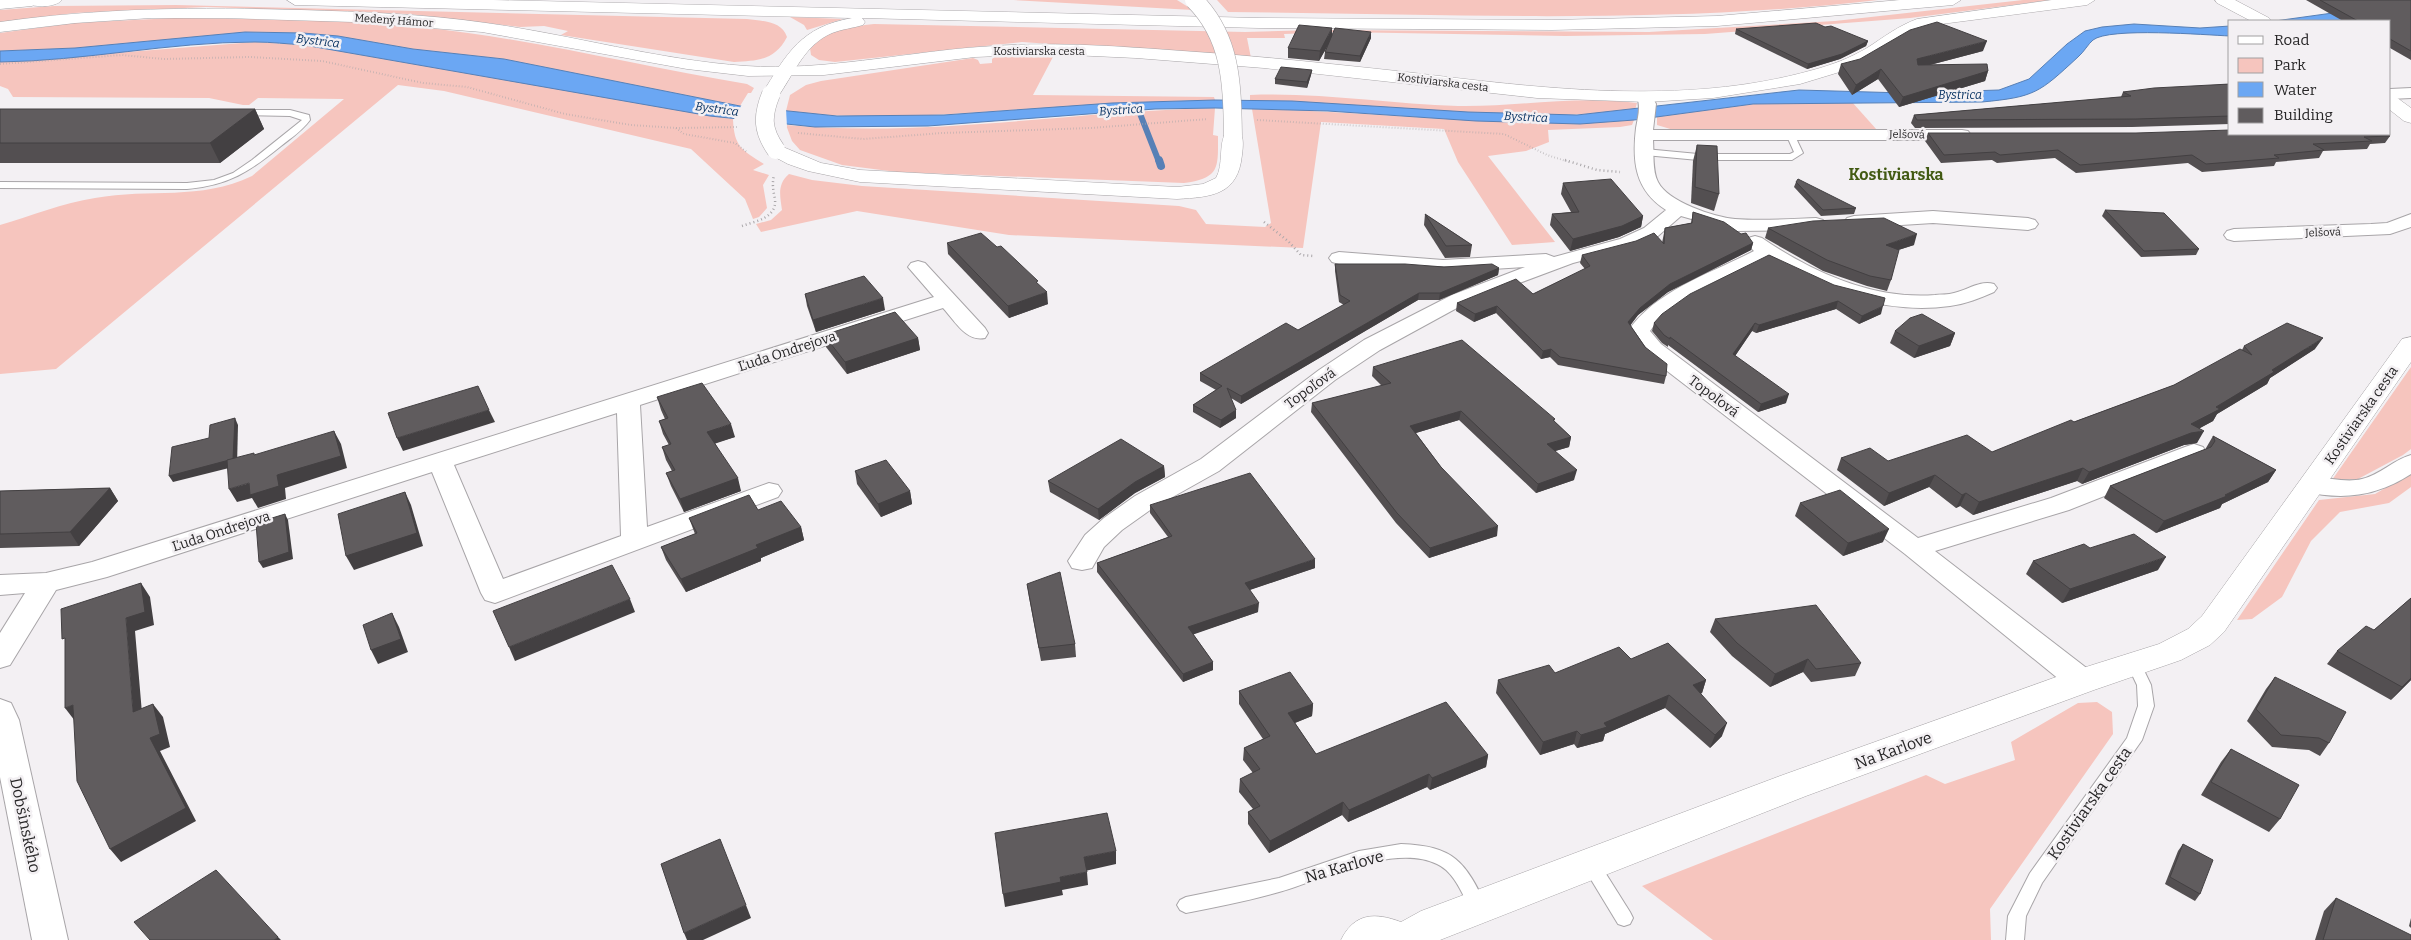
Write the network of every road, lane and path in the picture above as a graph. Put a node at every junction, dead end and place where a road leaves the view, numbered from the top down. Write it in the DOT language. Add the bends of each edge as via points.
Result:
graph roads {
  1 [pos="54,0"];
  2 [pos="296,0"];
  3 [pos="629,0"];
  4 [pos="834,0"];
  5 [pos="1194,0"];
  6 [pos="1953,0"];
  7 [pos="2086,0"];
  8 [pos="2223,0"];
  9 [pos="32,1"];
  10 [pos="1,4"];
  11 [pos="863,5"];
  12 [pos="691,10"];
  13 [pos="968,16"];
  14 [pos="2261,20"];
  15 [pos="1397,24"];
  16 [pos="0,27"];
  17 [pos="800,47"];
  18 [pos="0,64"];
  19 [pos="785,70"];
  20 [pos="2411,93"];
  21 [pos="2391,94"];
  22 [pos="1646,100"];
  23 [pos="2391,103"];
  24 [pos="230,112"];
  25 [pos="2411,117"];
  26 [pos="1211,118"];
  27 [pos="1251,119"];
  28 [pos="804,134"];
  29 [pos="1978,135"];
  30 [pos="1645,137"];
  31 [pos="750,153"];
  32 [pos="799,162"];
  33 [pos="1646,175"];
  34 [pos="0,186"];
  35 [pos="1678,209"];
  36 [pos="2411,220"];
  37 [pos="1264,222"];
  38 [pos="2028,224"];
  39 [pos="1733,225"];
  40 [pos="742,226"];
  41 [pos="2234,235"];
  42 [pos="1767,252"];
  43 [pos="1301,255"];
  44 [pos="1339,258"];
  45 [pos="1566,259"];
  46 [pos="918,267"];
  47 [pos="1987,288"];
  48 [pos="947,300"];
  49 [pos="977,333"];
  50 [pos="2411,344"];
  51 [pos="628,402"];
  52 [pos="2194,452"];
  53 [pos="440,462"];
  54 [pos="2411,463"];
  55 [pos="2312,485"];
  56 [pos="769,491"];
  57 [pos="634,541"];
  58 [pos="1914,548"];
  59 [pos="1082,561"];
  60 [pos="46,583"];
  61 [pos="0,585"];
  62 [pos="0,657"];
  63 [pos="2134,664"];
  64 [pos="2082,681"];
  65 [pos="0,711"];
  66 [pos="1590,864"];
  67 [pos="1186,906"];
  68 [pos="1478,907"];
  69 [pos="1624,918"];
  70 [pos="50,940"];
  71 [pos="1360,940"];
  72 [pos="1400,940"];
  73 [pos="1404,940"];
  74 [pos="2015,940"];
  1 -- 9 [label="main road"];
  2 -- 12 [label="main road"];
  3 -- 11 [label="main road"];
  4 -- 11 [label="main road"];
  5 -- 32 [label="main road, bridge" via="1209,13 1221,35 1227,62 1232,136 1229,177 1209,191 1056,188 884,177 828,170"];
  6 -- 15 [label="main road" via="1668,23"];
  7 -- 22 [label="main road, Kostiviarska cesta" via="1918,24 1901,30 1848,65 1805,78"];
  8 -- 14 [label="main road"];
  9 -- 10 [label="main road"];
  11 -- 15 [label="main road"];
  12 -- 13 [label="main road"];
  12 -- 17 [label="main road" via="785,22 798,34"];
  13 -- 15 [label="main road"];
  13 -- 17 [label="main road" via="855,22 818,33"];
  16 -- 19 [label="main road, Medený Hámor" via="80,17 161,13 379,18 505,30 715,67"];
  17 -- 19 [label="main road"];
  18 -- 31 [label="path" via="122,55 164,59 250,57 322,61 423,84 468,87 565,114 631,125 676,128 684,134 734,143 742,151"];
  19 -- 22 [label="main road, Kostiviarska cesta" via="1000,49 1057,49 1269,64 1539,93"];
  19 -- 32 [label="main road, bridge" via="771,94 762,126 776,150"];
  20 -- 21 [label="street"];
  22 -- 30 [label="street"];
  23 -- 25 [label="main road"];
  24 -- 34 [label="lane" via="290,113 306,117 306,120 248,170 212,183 187,186"];
  26 -- 28 [label="path" via="863,139"];
  27 -- 33 [label="path" via="1504,134 1547,155 1597,170"];
  29 -- 30 [label="street, Jelšová"];
  30 -- 33 [label="street"];
  32 -- 40 [label="path" via="774,175 771,186 774,209 768,216"];
  33 -- 35 [label="street" via="1661,198"];
  35 -- 39 [label="street"];
  35 -- 45 [label="street, Topoľová" via="1651,232 1627,243"];
  36 -- 41 [label="street, Jelšová" via="2390,228 2371,230"];
  37 -- 43 [label="path"];
  38 -- 39 [label="street" via="1933,217"];
  39 -- 42 [label="street"];
  42 -- 47 [label="street" via="1801,271 1882,298 1949,300"];
  42 -- 58 [label="street, Topoľová" via="1674,300 1641,325 1639,331 1653,349"];
  44 -- 45 [label="street, Topoľová" via="1443,266"];
  45 -- 59 [label="street, Topoľová" via="1459,299 1372,345 1326,375 1210,465 1144,502 1113,524 1094,541"];
  46 -- 48 [label="street"];
  48 -- 49 [label="street"];
  48 -- 51 [label="street, Ľuda Ondrejova"];
  50 -- 55 [label="main road, Kostiviarska cesta"];
  51 -- 53 [label="street, Ľuda Ondrejova"];
  51 -- 57 [label="street"];
  52 -- 58 [label="street" via="2060,504"];
  53 -- 57 [label="street" via="495,593"];
  53 -- 60 [label="street, Ľuda Ondrejova" via="97,570"];
  54 -- 55 [label="street" via="2372,486 2357,490"];
  55 -- 63 [label="main road, Kostiviarska cesta" via="2213,624 2199,637 2170,652"];
  56 -- 57 [label="street"];
  58 -- 64 [label="street"];
  60 -- 61 [label="street, Ľuda Ondrejova"];
  60 -- 62 [label="street"];
  63 -- 64 [label="main road, Kostiviarska cesta"];
  63 -- 74 [label="lane, Kostiviarska cesta" via="2144,685 2146,706 2134,740 2036,878 2017,916"];
  64 -- 66 [label="main road, Na Karlove"];
  65 -- 70 [label="street, Dobšinského"];
  66 -- 68 [label="main road, Na Karlove"];
  66 -- 69 [label="lane"];
  67 -- 68 [label="lane, Na Karlove" via="1278,885 1385,853 1407,851 1440,857 1456,867"];
  68 -- 73 [label="main road, Na Karlove" via="1435,923"];
  71 -- 72 [label="main road" via="1374,932"];
}
